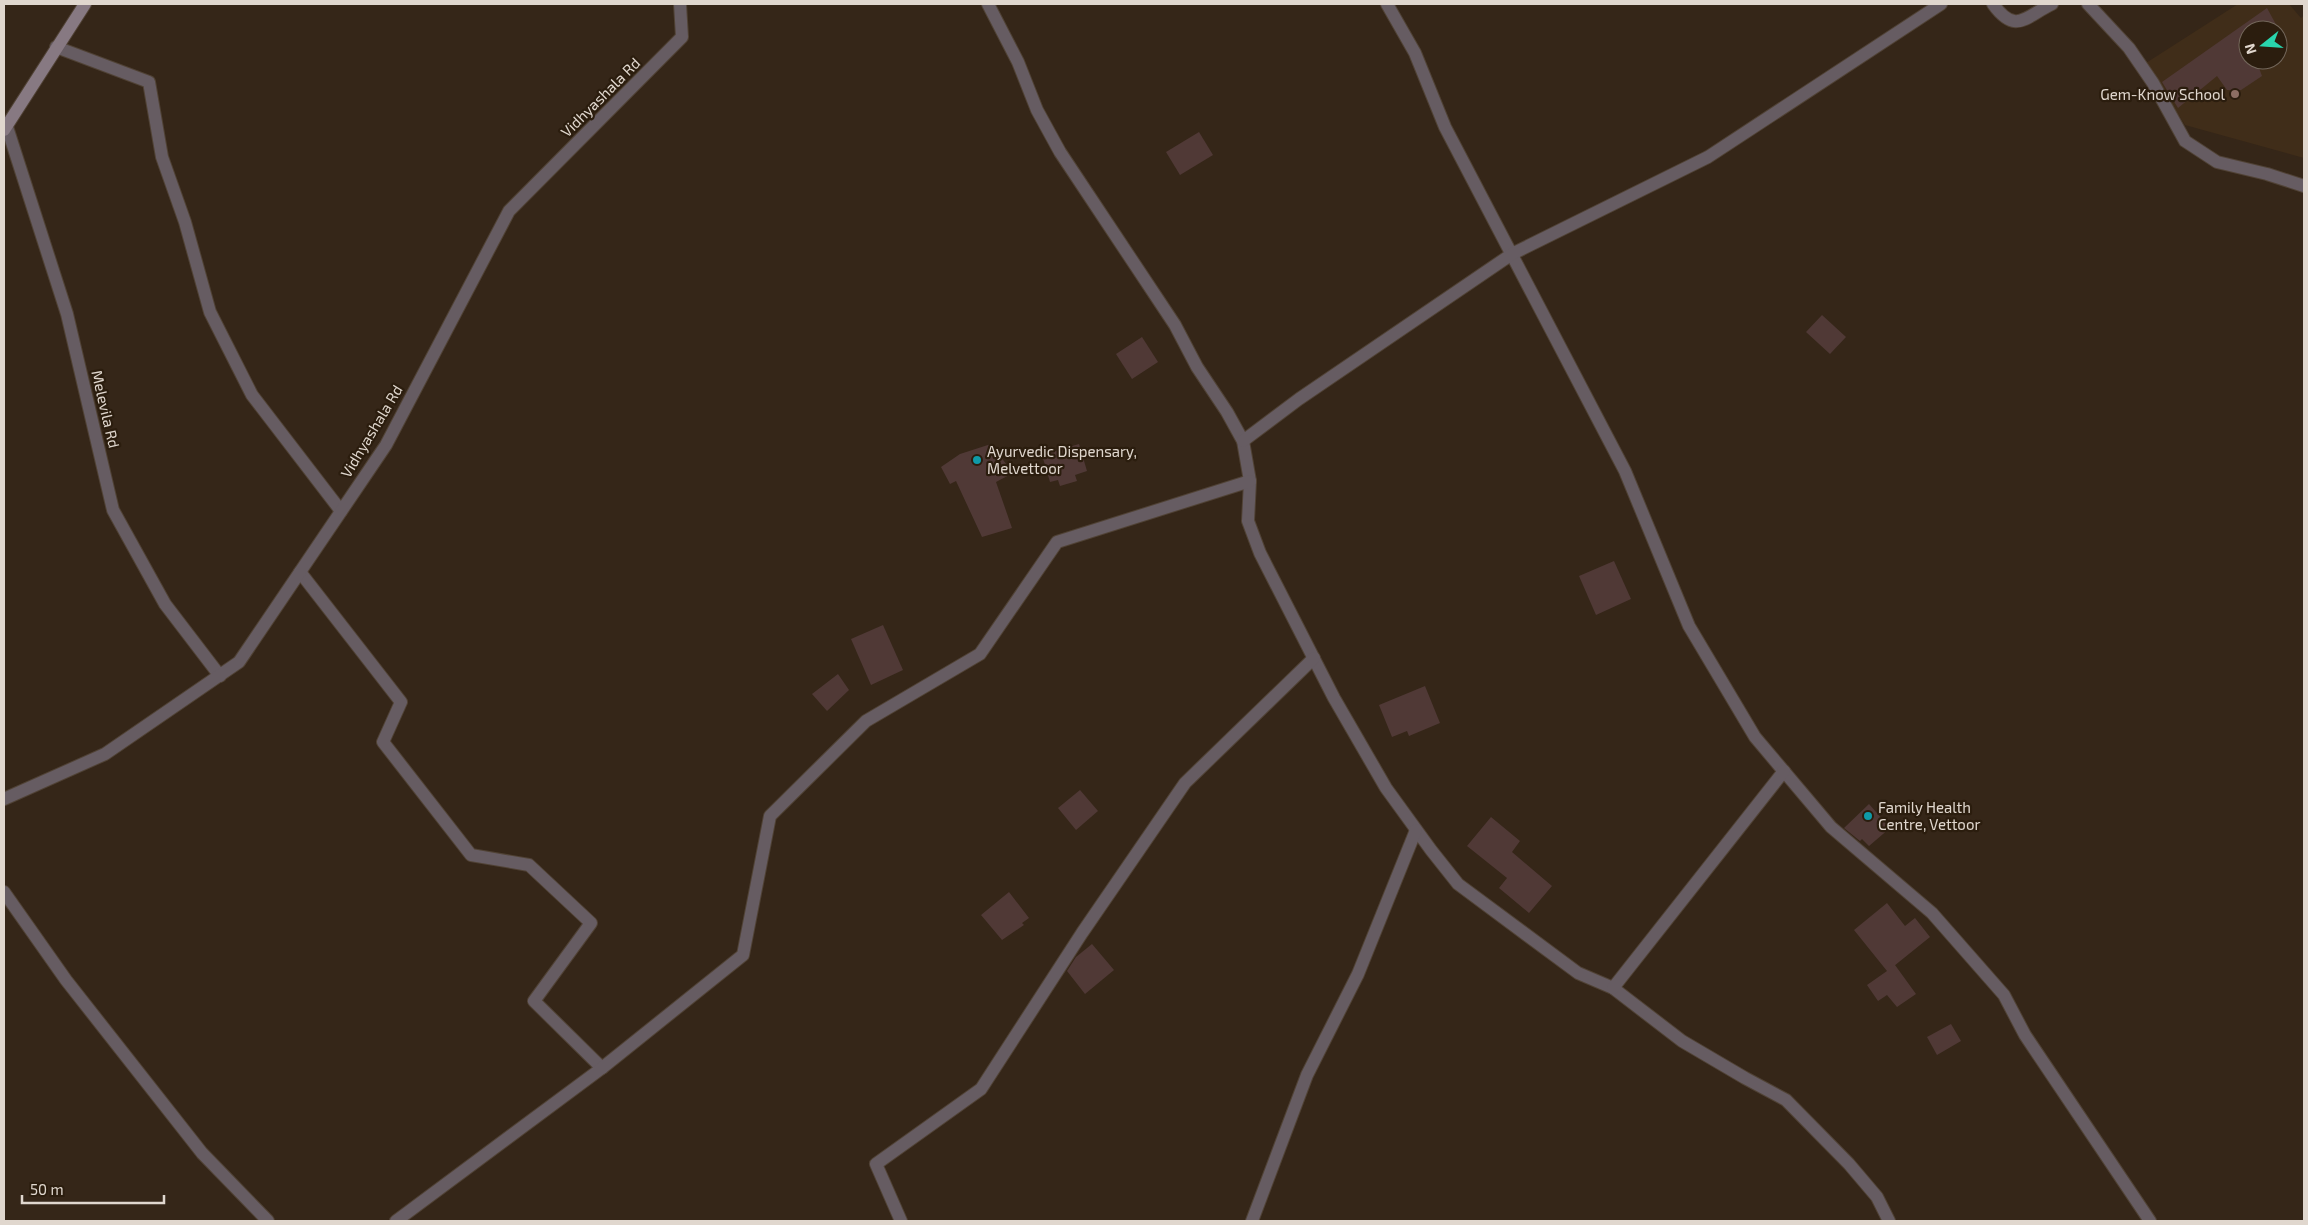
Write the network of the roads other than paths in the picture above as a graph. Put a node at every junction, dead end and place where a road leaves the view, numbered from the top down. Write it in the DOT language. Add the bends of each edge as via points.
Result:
graph roads {
  1 [pos="85,4"];
  2 [pos="680,4"];
  3 [pos="988,4"];
  4 [pos="1387,4"];
  5 [pos="1941,4"];
  6 [pos="1993,4"];
  7 [pos="2052,4"];
  8 [pos="2088,4"];
  9 [pos="56,47"];
  10 [pos="5,129"];
  11 [pos="2304,186"];
  12 [pos="1512,254"];
  13 [pos="1243,441"];
  14 [pos="1250,481"];
  15 [pos="341,511"];
  16 [pos="300,572"];
  17 [pos="1314,658"];
  18 [pos="220,676"];
  19 [pos="1784,771"];
  20 [pos="4,799"];
  21 [pos="1416,830"];
  22 [pos="4,892"];
  23 [pos="1613,988"];
  24 [pos="602,1068"];
  25 [pos="268,1221"];
  26 [pos="396,1221"];
  27 [pos="901,1221"];
  28 [pos="1252,1221"];
  29 [pos="1889,1221"];
  30 [pos="2150,1221"];
  1 -- 9 [label="main road"];
  2 -- 15 [label="street, Vidhyashala Rd" via="682,37 509,211 386,445"];
  3 -- 13 [label="street" via="1060,152 1175,325"];
  4 -- 12 [label="street" via="1415,54 1446,127"];
  5 -- 12 [label="street" via="1708,157"];
  6 -- 7 [label="street" via="2008,20 2019,22"];
  8 -- 11 [label="street" via="2134,55 2158,90 2185,141 2216,162"];
  9 -- 10 [label="main road"];
  9 -- 15 [label="street" via="149,82 162,157 185,222 210,312 252,395"];
  10 -- 18 [label="street, Melevila Rd" via="67,314 113,510 165,604"];
  12 -- 13 [label="street" via="1299,399"];
  12 -- 19 [label="street" via="1625,472 1689,626 1755,737"];
  13 -- 14 [label="street"];
  14 -- 17 [label="street" via="1248,521 1260,553"];
  14 -- 24 [label="street" via="1057,542 980,654 866,721 770,816 743,955"];
  15 -- 16 [label="street, Vidhyashala Rd"];
  16 -- 18 [label="street, Vidhyashala Rd" via="239,662"];
  16 -- 24 [label="street" via="401,702 383,742 471,855 529,865 591,923 534,1001"];
  17 -- 21 [label="street" via="1381,780"];
  17 -- 27 [label="street" via="1185,783 1082,932 981,1089 876,1164"];
  18 -- 20 [label="street, Vidhyashala Rd" via="105,754"];
  19 -- 23 [label="street"];
  19 -- 30 [label="street" via="1831,827 1932,913 2004,994 2025,1035"];
  21 -- 23 [label="street" via="1458,884 1578,973"];
  21 -- 28 [label="street" via="1358,974 1307,1075"];
  22 -- 25 [label="street" via="66,980 202,1153"];
  23 -- 29 [label="street" via="1682,1041 1786,1100 1849,1164 1877,1197"];
  24 -- 26 [label="street"];
}
